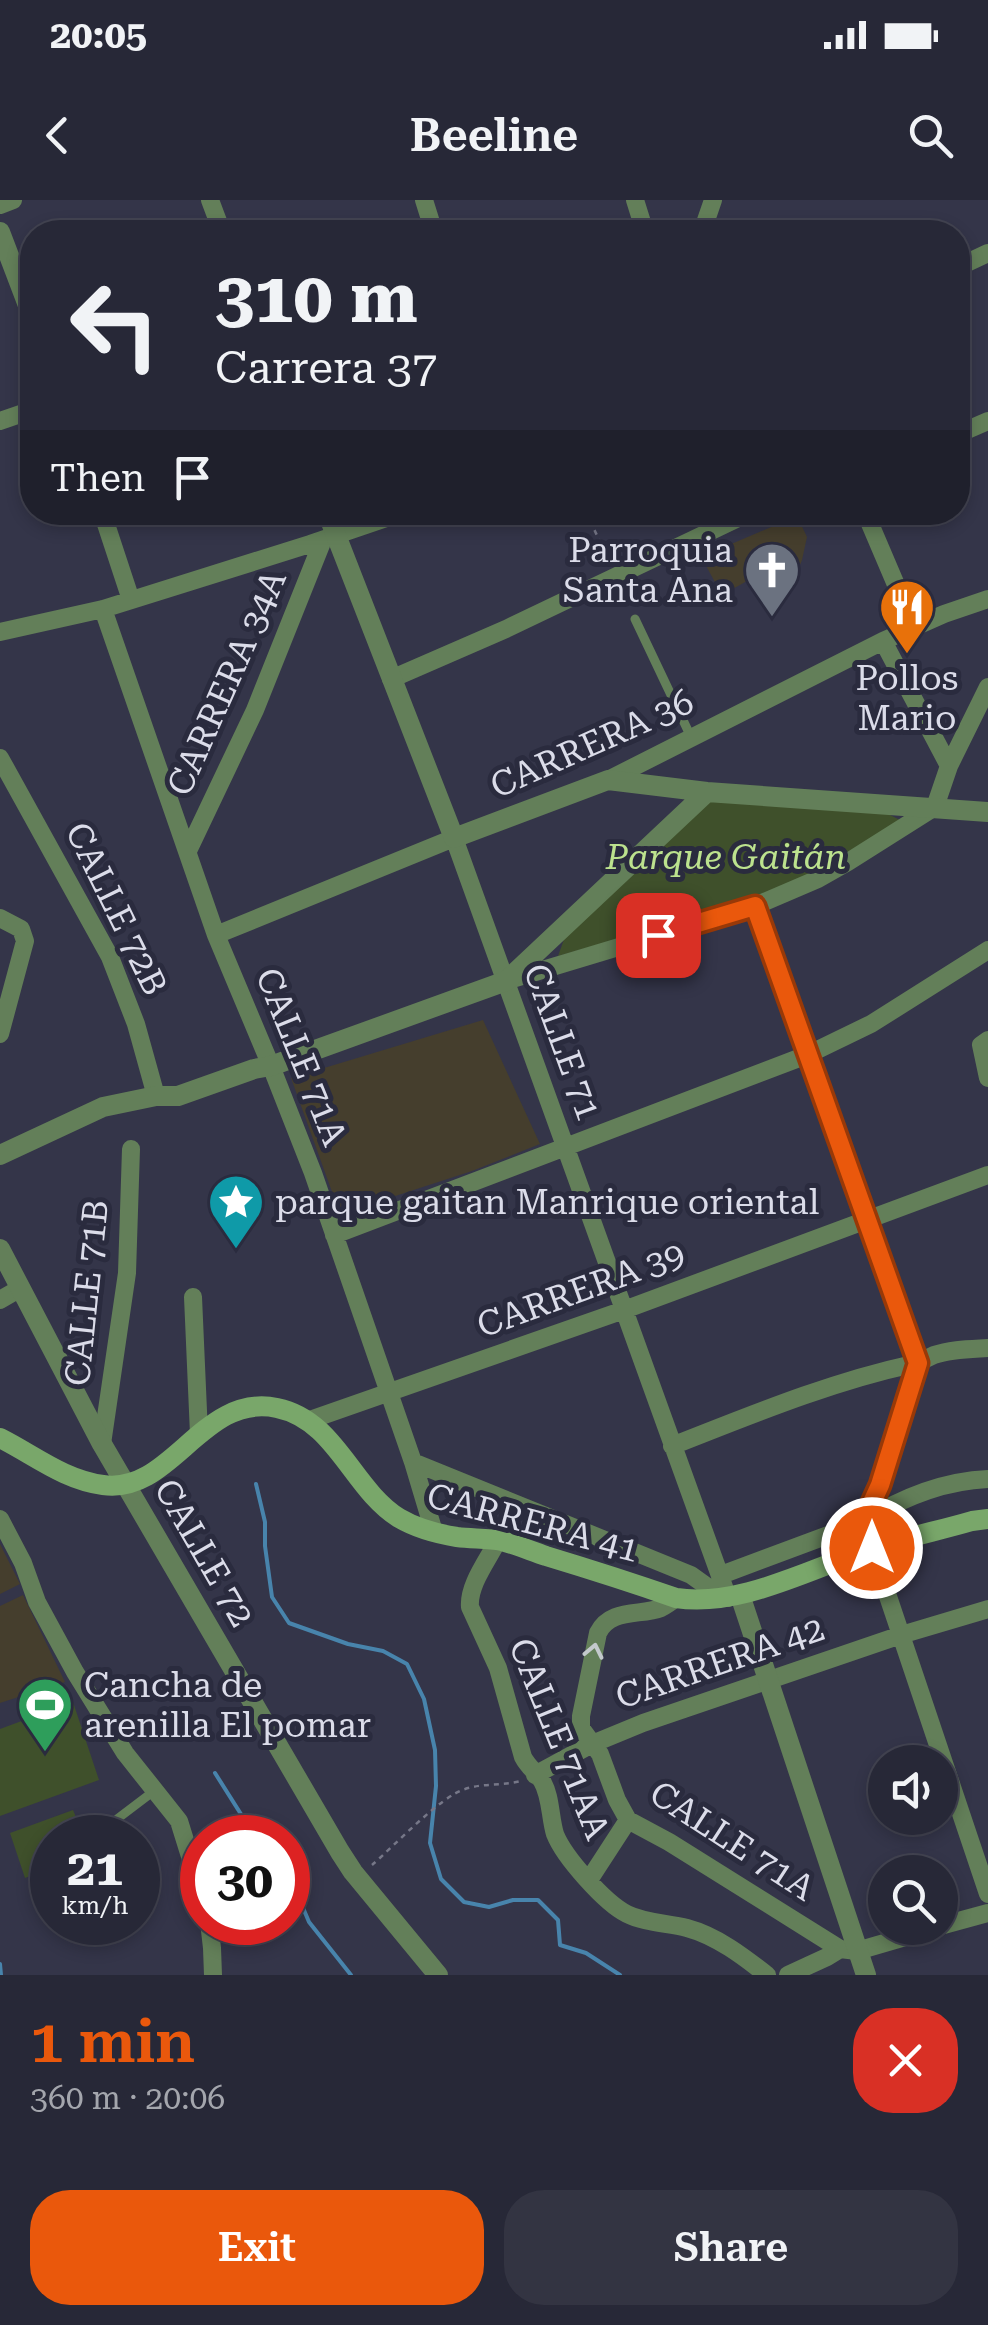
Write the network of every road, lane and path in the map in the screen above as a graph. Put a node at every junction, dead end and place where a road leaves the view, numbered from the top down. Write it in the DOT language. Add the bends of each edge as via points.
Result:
graph roads {
  1 [pos="13,200"];
  2 [pos="0,205"];
  3 [pos="0,232"];
  4 [pos="20,284"];
  5 [pos="106,525"];
  6 [pos="328,525"];
  7 [pos="367,525"];
  8 [pos="592,525"];
  9 [pos="723,525"];
  10 [pos="871,525"];
  11 [pos="330,538"];
  12 [pos="617,577"];
  13 [pos="131,600"];
  14 [pos="988,600"];
  15 [pos="103,608"];
  16 [pos="635,620"];
  17 [pos="914,627"];
  18 [pos="0,632"];
  19 [pos="883,640"];
  20 [pos="391,679"];
  21 [pos="988,687"];
  22 [pos="692,737"];
  23 [pos="0,758"];
  24 [pos="949,766"];
  25 [pos="608,780"];
  26 [pos="707,792"];
  27 [pos="936,807"];
  28 [pos="988,812"];
  29 [pos="454,838"];
  30 [pos="188,851"];
  31 [pos="755,906"];
  32 [pos="0,918"];
  33 [pos="216,935"];
  34 [pos="988,950"];
  35 [pos="506,981"];
  36 [pos="0,1034"];
  37 [pos="984,1042"];
  38 [pos="807,1055"];
  39 [pos="271,1066"];
  40 [pos="988,1078"];
  41 [pos="156,1096"];
  42 [pos="566,1148"];
  43 [pos="131,1149"];
  44 [pos="0,1154"];
  45 [pos="988,1175"];
  46 [pos="866,1220"];
  47 [pos="334,1234"];
  48 [pos="0,1249"];
  49 [pos="19,1290"];
  50 [pos="193,1296"];
  51 [pos="0,1300"];
  52 [pos="624,1310"];
  53 [pos="988,1348"];
  54 [pos="918,1363"];
  55 [pos="389,1392"];
  56 [pos="307,1421"];
  57 [pos="199,1434"];
  58 [pos="0,1438"];
  59 [pos="102,1444"];
  60 [pos="672,1446"];
  61 [pos="413,1462"];
  62 [pos="988,1479"];
  63 [pos="127,1485"];
  64 [pos="0,1518"];
  65 [pos="988,1519"];
  66 [pos="863,1522"];
  67 [pos="434,1532"];
  68 [pos="498,1540"];
  69 [pos="872,1548"];
  70 [pos="721,1575"];
  71 [pos="730,1597"];
  72 [pos="676,1598"];
  73 [pos="988,1609"];
  74 [pos="901,1635"];
  75 [pos="768,1680"];
  76 [pos="592,1744"];
  77 [pos="536,1775"];
  78 [pos="154,1790"];
  79 [pos="122,1815"];
  80 [pos="628,1820"];
  81 [pos="180,1825"];
  82 [pos="367,1870"];
  83 [pos="589,1880"];
  84 [pos="988,1894"];
  85 [pos="988,1912"];
  86 [pos="958,1921"];
  87 [pos="212,1945"];
  88 [pos="868,1945"];
  89 [pos="849,1950"];
  90 [pos="213,1975"];
  91 [pos="438,1975"];
  92 [pos="767,1975"];
  93 [pos="788,1975"];
  94 [pos="866,1975"];
  1 -- 2 [label="street"];
  3 -- 4 [label="street"];
  5 -- 13 [label="street"];
  6 -- 11 [label="street, CALLE 71"];
  7 -- 11 [label="street"];
  8 -- 12 [label="path"];
  9 -- 12 [label="street"];
  10 -- 17 [label="street"];
  11 -- 13 [label="street"];
  11 -- 20 [label="street, CALLE 71"];
  11 -- 30 [label="street, CARRERA 34A"];
  12 -- 20 [label="street"];
  13 -- 15 [label="street"];
  14 -- 17 [label="street, CARRERA 36"];
  15 -- 18 [label="street"];
  15 -- 30 [label="street, CALLE 71A"];
  16 -- 22 [label="lane"];
  17 -- 19 [label="street, CARRERA 36"];
  19 -- 22 [label="street, CARRERA 36"];
  19 -- 24 [label="street"];
  20 -- 29 [label="street, CALLE 71"];
  21 -- 24 [label="street"];
  22 -- 25 [label="street, CARRERA 36"];
  23 -- 41 [label="street, CALLE 72B" via="110,957"];
  24 -- 27 [label="street"];
  25 -- 26 [label="street"];
  25 -- 29 [label="street, CARRERA 36"];
  26 -- 27 [label="street"];
  26 -- 35 [label="street"];
  27 -- 28 [label="street"];
  27 -- 31 [label="street" via="818,879"];
  29 -- 33 [label="street, CARRERA 36"];
  29 -- 35 [label="street, CALLE 71"];
  30 -- 33 [label="street, CALLE 71A"];
  31 -- 35 [label="street"];
  31 -- 38 [label="street"];
  32 -- 36 [label="street" via="21,929 25,941"];
  33 -- 39 [label="street, CALLE 71A"];
  34 -- 38 [label="street"];
  35 -- 39 [label="street"];
  35 -- 42 [label="street, CALLE 71"];
  37 -- 40 [label="street"];
  38 -- 42 [label="street"];
  38 -- 46 [label="street"];
  39 -- 41 [label="street" via="178,1096"];
  39 -- 47 [label="street, CALLE 71A"];
  41 -- 44 [label="street" via="103,1106"];
  42 -- 47 [label="street"];
  42 -- 52 [label="street, CALLE 71"];
  43 -- 59 [label="street, CALLE 71B" via="126,1273"];
  45 -- 46 [label="street, CARRERA 39"];
  46 -- 52 [label="street, CARRERA 39"];
  46 -- 54 [label="street"];
  47 -- 55 [label="street, CALLE 71A"];
  48 -- 49 [label="street, CALLE 72"];
  49 -- 51 [label="street"];
  49 -- 59 [label="street, CALLE 72"];
  50 -- 57 [label="street"];
  52 -- 55 [label="street, CARRERA 39"];
  52 -- 60 [label="street, CALLE 71"];
  53 -- 54 [label="street"];
  54 -- 60 [label="street" via="786,1402"];
  54 -- 66 [label="street"];
  55 -- 56 [label="street, CARRERA 39"];
  55 -- 61 [label="street, CALLE 71A"];
  56 -- 57 [label="main road" via="255,1406 226,1414"];
  56 -- 67 [label="main road, CARRERA 41" via="392,1513"];
  57 -- 63 [label="main road"];
  58 -- 63 [label="main road" via="78,1480"];
  59 -- 63 [label="street, CALLE 72"];
  60 -- 70 [label="street, CALLE 71"];
  61 -- 67 [label="street, CALLE 71A"];
  61 -- 71 [label="street, CARRERA 41"];
  62 -- 66 [label="street" via="934,1488"];
  63 -- 91 [label="street, CALLE 72" via="340,1852"];
  64 -- 78 [label="street" via="74,1672"];
  65 -- 69 [label="main road, CARRERA 41"];
  66 -- 69 [label="street"];
  66 -- 70 [label="street"];
  67 -- 68 [label="main road, CARRERA 41"];
  68 -- 72 [label="main road, CARRERA 41"];
  68 -- 77 [label="street, CALLE 71AA" via="468,1600 498,1668 523,1757"];
  69 -- 71 [label="main road, CARRERA 41"];
  69 -- 74 [label="street"];
  70 -- 71 [label="street, CALLE 71"];
  71 -- 72 [label="main road, CARRERA 41"];
  71 -- 75 [label="street, CALLE 71"];
  76 -- 72 [label="street, CALLE 71A, one-way" via="581,1716 602,1624"];
  73 -- 74 [label="street, CARRERA 42"];
  74 -- 75 [label="street, CARRERA 42"];
  74 -- 84 [label="street"];
  75 -- 76 [label="street, CARRERA 42"];
  75 -- 89 [label="street, CALLE 71"];
  76 -- 77 [label="street, CARRERA 42"];
  76 -- 80 [label="street, CALLE 71A"];
  77 -- 82 [label="path" via="458,1792"];
  77 -- 83 [label="street, CALLE 71AA" via="564,1851"];
  78 -- 79 [label="lane"];
  78 -- 81 [label="street"];
  80 -- 83 [label="street"];
  80 -- 89 [label="street, CALLE 71A"];
  83 -- 92 [label="street, CALLE 71AA" via="630,1916 698,1932"];
  85 -- 86 [label="street"];
  87 -- 90 [label="street"];
  88 -- 89 [label="street"];
  89 -- 93 [label="street"];
  89 -- 94 [label="street, CALLE 71"];
}
